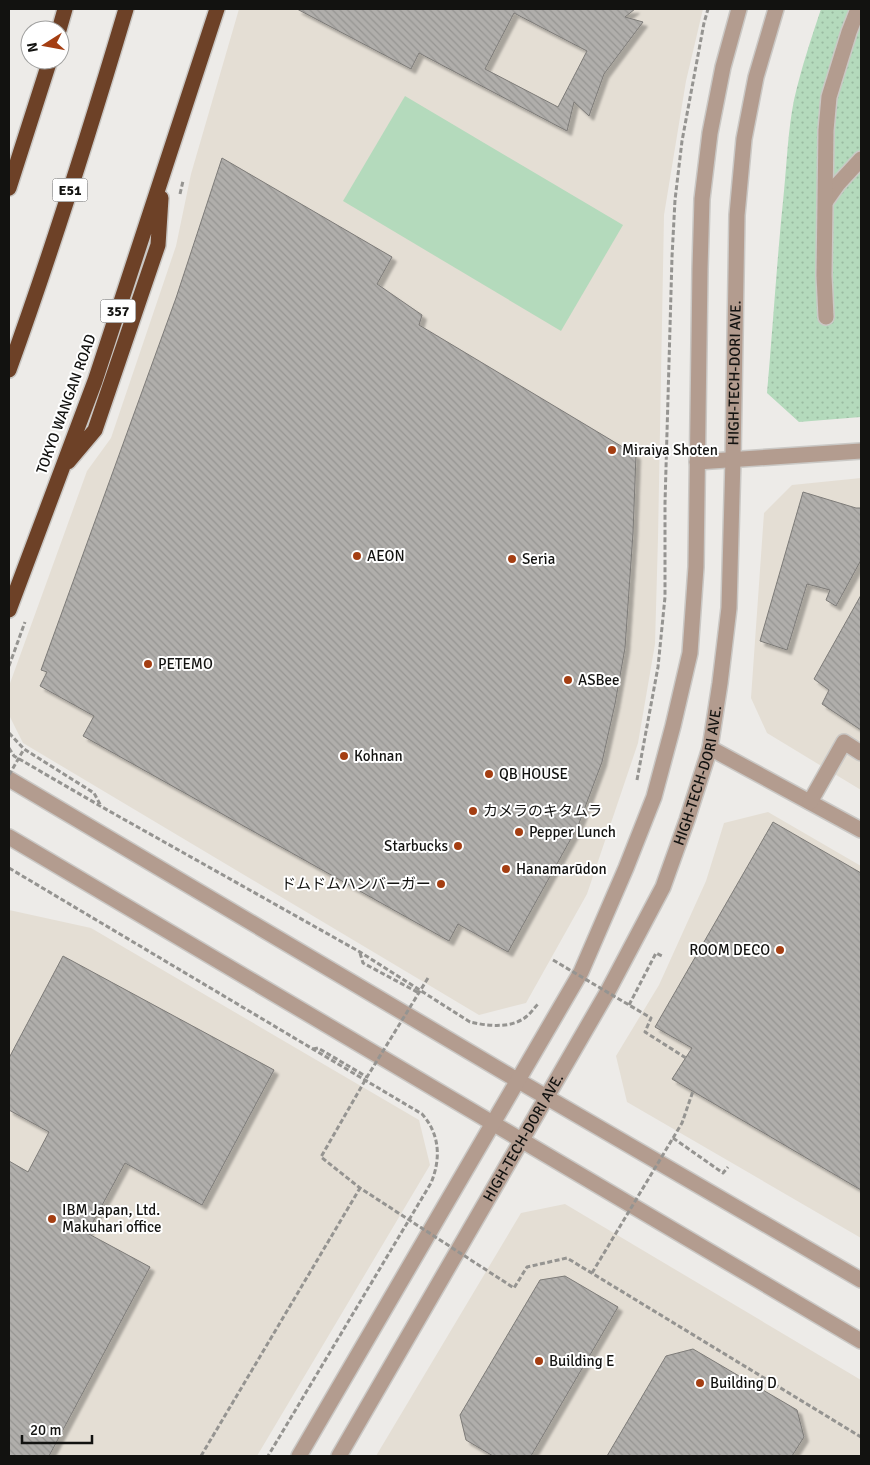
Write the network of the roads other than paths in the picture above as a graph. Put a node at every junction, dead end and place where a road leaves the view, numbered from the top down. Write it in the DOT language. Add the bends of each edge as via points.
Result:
graph roads {
  1 [pos="126,9"];
  2 [pos="218,9"];
  3 [pos="740,9"];
  4 [pos="776,9"];
  5 [pos="858,9"];
  6 [pos="855,32"];
  7 [pos="47,70"];
  8 [pos="861,159"];
  9 [pos="9,188"];
  10 [pos="826,201"];
  11 [pos="826,317"];
  12 [pos="9,370"];
  13 [pos="861,451"];
  14 [pos="733,459"];
  15 [pos="697,462"];
  16 [pos="9,610"];
  17 [pos="710,748"];
  18 [pos="861,753"];
  19 [pos="9,779"];
  20 [pos="810,802"];
  21 [pos="861,830"];
  22 [pos="9,837"];
  23 [pos="517,1080"];
  24 [pos="546,1096"];
  25 [pos="492,1123"];
  26 [pos="522,1139"];
  27 [pos="861,1280"];
  28 [pos="861,1341"];
  29 [pos="300,1456"];
  30 [pos="339,1456"];
  1 -- 12 [label="highway, E51" via="37,293"];
  2 -- 16 [label="highway, TOKYO WANGAN ROAD / 357" via="95,382"];
  3 -- 15 [label="street" via="723,67 702,199"];
  4 -- 14 [label="street, HIGH-TECH-DORI AVE." via="754,86 744,139 738,205"];
  5 -- 6 [label="street"];
  6 -- 10 [label="street" via="829,97"];
  7 -- 9 [label="highway"];
  8 -- 10 [label="street"];
  10 -- 11 [label="street"];
  13 -- 14 [label="street"];
  14 -- 15 [label="street"];
  14 -- 17 [label="street, HIGH-TECH-DORI AVE." via="729,608"];
  15 -- 23 [label="street" via="696,568 690,653 654,796 580,972"];
  17 -- 20 [label="street"];
  17 -- 24 [label="street, HIGH-TECH-DORI AVE." via="663,887 608,991"];
  18 -- 20 [label="street" via="844,742"];
  19 -- 23 [label="street"];
  20 -- 21 [label="street"];
  22 -- 25 [label="street"];
  23 -- 24 [label="street"];
  23 -- 25 [label="street"];
  24 -- 26 [label="street, HIGH-TECH-DORI AVE."];
  24 -- 27 [label="street"];
  25 -- 26 [label="street"];
  25 -- 29 [label="street"];
  26 -- 28 [label="street"];
  26 -- 30 [label="street, HIGH-TECH-DORI AVE."];
}
